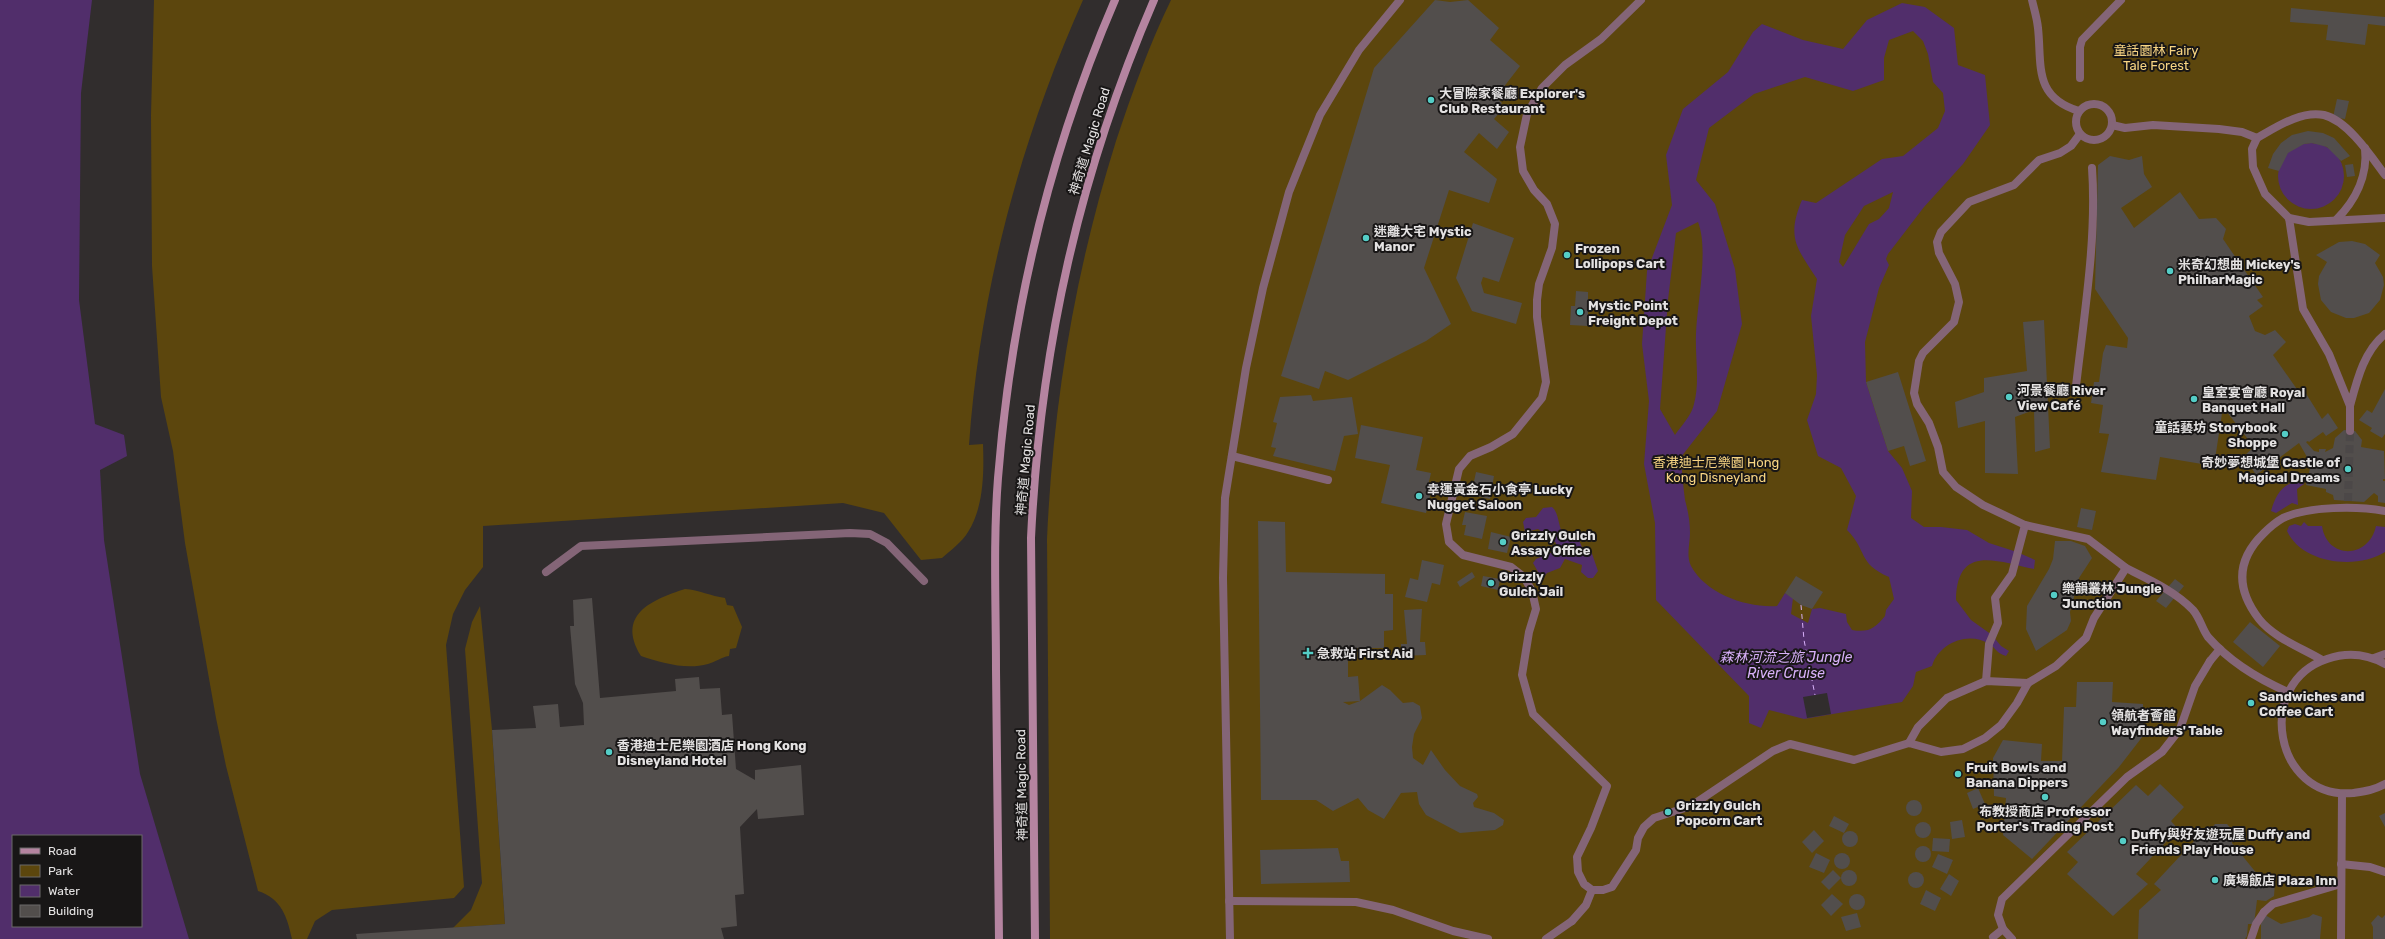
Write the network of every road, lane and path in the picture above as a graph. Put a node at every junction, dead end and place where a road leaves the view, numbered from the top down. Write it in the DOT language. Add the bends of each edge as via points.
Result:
graph roads {
  1 [pos="1115,0"];
  2 [pos="1154,0"];
  3 [pos="1400,0"];
  4 [pos="1641,0"];
  5 [pos="2032,0"];
  6 [pos="2121,0"];
  7 [pos="2080,78"];
  8 [pos="2079,111"];
  9 [pos="2112,125"];
  10 [pos="2080,134"];
  11 [pos="2257,138"];
  12 [pos="2364,147"];
  13 [pos="2092,168"];
  14 [pos="2385,175"];
  15 [pos="2289,218"];
  16 [pos="2385,218"];
  17 [pos="2336,220"];
  18 [pos="2385,334"];
  19 [pos="2076,386"];
  20 [pos="2350,406"];
  21 [pos="2350,431"];
  22 [pos="1232,456"];
  23 [pos="1328,480"];
  24 [pos="2385,510"];
  25 [pos="2025,525"];
  26 [pos="2126,568"];
  27 [pos="546,572"];
  28 [pos="924,581"];
  29 [pos="2220,649"];
  30 [pos="2385,654"];
  31 [pos="2374,658"];
  32 [pos="2322,660"];
  33 [pos="2385,664"];
  34 [pos="1986,681"];
  35 [pos="2028,683"];
  36 [pos="2288,692"];
  37 [pos="1908,743"];
  38 [pos="2385,784"];
  39 [pos="2342,794"];
  40 [pos="2341,864"];
  41 [pos="2385,872"];
  42 [pos="2341,884"];
  43 [pos="1592,890"];
  44 [pos="1229,901"];
  45 [pos="2003,929"];
  46 [pos="1993,938"];
  47 [pos="999,939"];
  48 [pos="1035,939"];
  49 [pos="1230,939"];
  50 [pos="1488,939"];
  51 [pos="1546,939"];
  52 [pos="2012,939"];
  53 [pos="2251,939"];
  54 [pos="2341,939"];
  1 -- 47 [label="street, 神奇道 Magic Road" via="1079,91 1036,238 1020,311 1003,424 996,537"];
  2 -- 48 [label="street, 神奇道 Magic Road" via="1113,102 1093,164 1055,318 1042,396 1031,538"];
  3 -- 22 [label="street" via="1359,50 1320,115 1289,192 1263,288"];
  4 -- 43 [label="street" via="1601,39 1565,65 1542,88 1527,114 1522,133 1523,171 1534,190 1547,204 1555,224 1552,248 1539,284 1537,300 1546,382 1542,398 1513,434 1470,456 1459,469 1446,524 1449,542 1462,556 1511,567 1524,577 1532,591 1536,609 1528,632 1522,675 1533,714 1607,786 1577,857 1578,872 1584,884"];
  5 -- 8 [label="street" via="2038,27 2039,68 2046,90 2069,108"];
  6 -- 7 [label="street" via="2082,40"];
  8 -- 9 [label="street" via="2089,105 2101,105 2110,114"];
  8 -- 10 [label="street" via="2076,123"];
  9 -- 10 [label="street" via="2106,136 2096,140 2090,140"];
  9 -- 11 [label="street" via="2125,128 2153,125 2219,129 2242,132"];
  10 -- 25 [label="street" via="2060,153 2038,160 2014,185 1968,202 1940,232 1937,242 1939,253 1955,284 1959,302 1954,322 1923,353 1916,376 1914,393 1917,404 1938,447 1943,472 1956,487 1983,505"];
  11 -- 12 [label="street" via="2289,121 2309,115 2324,115 2342,125"];
  11 -- 15 [label="street" via="2252,149 2253,167 2265,194"];
  12 -- 14 [label="street"];
  12 -- 17 [label="street" via="2366,159 2358,191 2350,206"];
  13 -- 19 [label="street" via="2094,190 2088,276"];
  15 -- 17 [label="street" via="2309,222"];
  15 -- 20 [label="street" via="2303,309 2328,354"];
  16 -- 17 [label="street"];
  18 -- 20 [label="street" via="2376,341 2368,356"];
  20 -- 21 [label="street"];
  22 -- 23 [label="street"];
  22 -- 44 [label="street" via="1225,498 1223,578"];
  24 -- 32 [label="street" via="2348,505 2299,513 2282,519 2254,543 2245,560 2241,576 2244,594 2260,620 2272,631"];
  25 -- 26 [label="street" via="2088,539"];
  25 -- 34 [label="street" via="2012,574 1995,598 1998,623 1989,644"];
  26 -- 29 [label="street" via="2182,600 2194,611 2207,635"];
  26 -- 35 [label="street" via="2094,618 2086,638 2056,666"];
  27 -- 28 [label="street" via="581,546 850,533 870,534 887,543"];
  29 -- 36 [label="street" via="2254,676"];
  29 -- 45 [label="street" via="2195,686 2180,729 2162,752 2127,777 2002,899 1998,915"];
  30 -- 31 [label="street"];
  31 -- 32 [label="street" via="2356,654"];
  31 -- 33 [label="street"];
  32 -- 36 [label="street" via="2300,675"];
  34 -- 35 [label="street"];
  34 -- 37 [label="street" via="1947,698 1918,727"];
  35 -- 37 [label="street" via="2001,725 1985,738 1963,750 1941,752"];
  36 -- 39 [label="street" via="2281,715 2287,753 2295,768 2306,778 2320,788"];
  37 -- 43 [label="street" via="1854,760 1790,744 1773,751 1691,806 1654,818 1644,827 1638,838 1636,850 1612,887"];
  38 -- 39 [label="street" via="2374,791"];
  39 -- 40 [label="street"];
  40 -- 41 [label="street" via="2364,866"];
  40 -- 42 [label="street"];
  42 -- 53 [label="street" via="2274,904 2264,912 2256,924"];
  42 -- 54 [label="street"];
  43 -- 51 [label="street" via="1586,905 1572,921"];
  44 -- 49 [label="street"];
  44 -- 50 [label="street" via="1356,902 1393,910 1453,931"];
  45 -- 46 [label="street"];
  45 -- 52 [label="street"];
}
